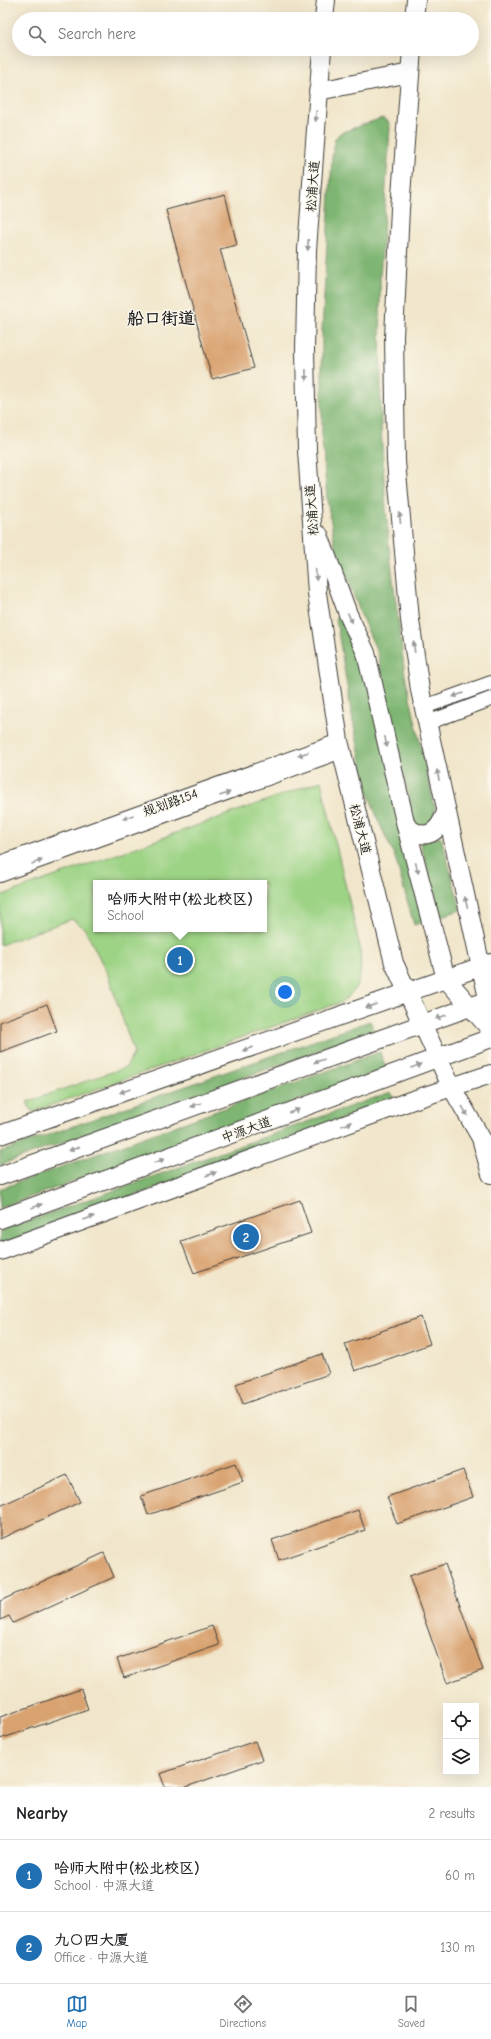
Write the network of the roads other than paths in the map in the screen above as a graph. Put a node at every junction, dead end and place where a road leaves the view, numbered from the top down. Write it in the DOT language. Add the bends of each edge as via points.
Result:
graph roads {
  1 [pos="326,0"];
  2 [pos="416,0"];
  3 [pos="325,12"];
  4 [pos="415,12"];
  5 [pos="321,56"];
  6 [pos="411,56"];
  7 [pos="410,73"];
  8 [pos="318,92"];
  9 [pos="312,516"];
  10 [pos="491,683"];
  11 [pos="491,700"];
  12 [pos="426,715"];
  13 [pos="340,746"];
  14 [pos="446,812"];
  15 [pos="406,826"];
  16 [pos="0,863"];
  17 [pos="0,875"];
  18 [pos="486,965"];
  19 [pos="446,980"];
  20 [pos="408,993"];
  21 [pos="490,1004"];
  22 [pos="470,1007"];
  23 [pos="422,1024"];
  24 [pos="491,1030"];
  25 [pos="491,1038"];
  26 [pos="438,1058"];
  27 [pos="491,1074"];
  28 [pos="452,1088"];
  29 [pos="0,1135"];
  30 [pos="491,1174"];
  31 [pos="0,1176"];
  32 [pos="0,1219"];
  33 [pos="0,1251"];
  1 -- 3 [label="highway"];
  2 -- 4 [label="highway"];
  5 -- 8 [label="highway, 松浦大道"];
  6 -- 7 [label="highway"];
  7 -- 8 [label="highway"];
  12 -- 7 [label="highway, one-way" via="410,620 396,461 394,337"];
  8 -- 9 [label="highway, 松浦大道, one-way" via="307,250 305,350 307,450"];
  9 -- 13 [label="highway, 松浦大道, one-way" via="317,593"];
  9 -- 15 [label="highway, one-way" via="348,614 366,653"];
  10 -- 12 [label="street, one-way"];
  11 -- 12 [label="street"];
  14 -- 12 [label="highway, one-way"];
  13 -- 16 [label="street, 规划路154, one-way"];
  17 -- 13 [label="street, one-way"];
  13 -- 20 [label="highway, 松浦大道" via="394,963"];
  14 -- 15 [label="highway" via="440,825 431,833 420,835"];
  18 -- 14 [label="highway, one-way" via="475,940"];
  15 -- 19 [label="highway, one-way"];
  18 -- 19 [label="highway"];
  18 -- 21 [label="highway"];
  19 -- 20 [label="highway"];
  19 -- 22 [label="highway"];
  20 -- 23 [label="highway, 松浦大道"];
  20 -- 29 [label="highway, one-way"];
  21 -- 22 [label="highway"];
  22 -- 23 [label="highway, one-way"];
  22 -- 24 [label="highway"];
  23 -- 26 [label="highway, 松浦大道"];
  23 -- 31 [label="highway, one-way"];
  25 -- 26 [label="highway, 中源大道"];
  26 -- 28 [label="highway, 松浦大道"];
  32 -- 26 [label="highway, 中源大道, one-way"];
  27 -- 28 [label="highway"];
  28 -- 30 [label="highway, 松浦大道, one-way" via="481,1138"];
  33 -- 28 [label="highway, one-way"];
}
